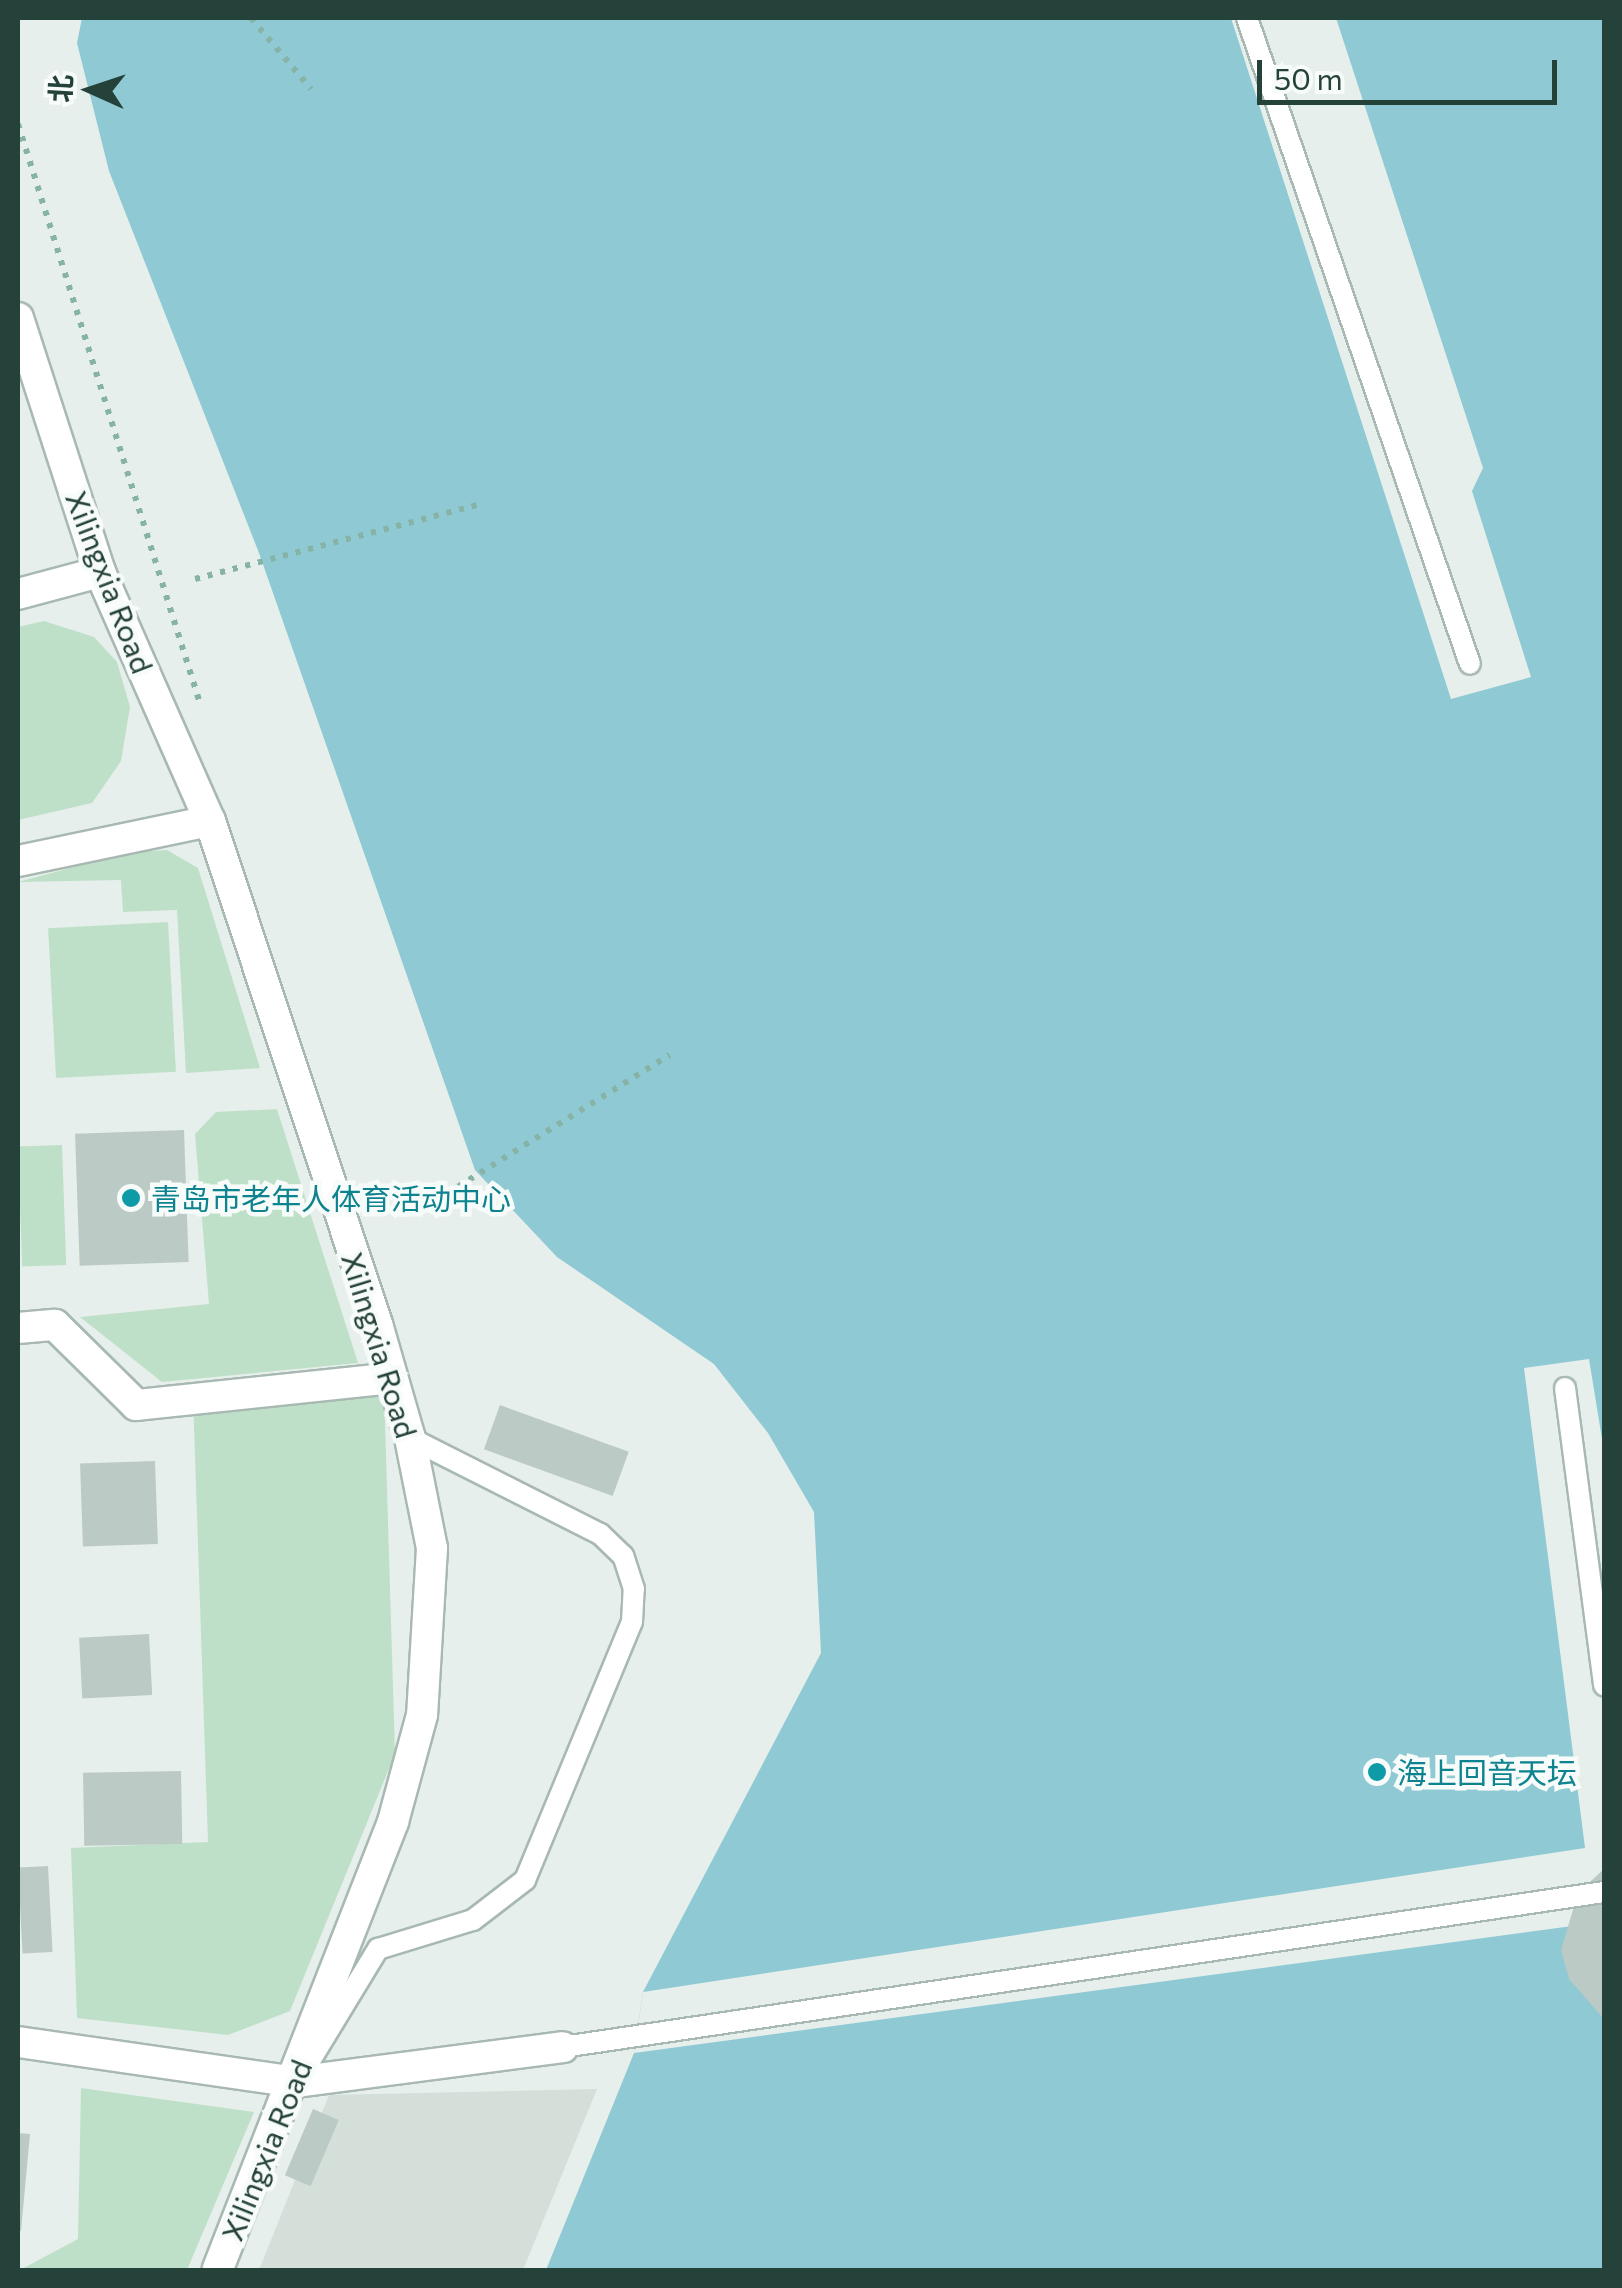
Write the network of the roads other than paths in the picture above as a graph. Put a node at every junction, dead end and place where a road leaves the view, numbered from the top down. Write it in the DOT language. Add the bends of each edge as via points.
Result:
graph roads {
  1 [pos="1248,18"];
  2 [pos="18,318"];
  3 [pos="100,572"];
  4 [pos="18,594"];
  5 [pos="1470,664"];
  6 [pos="210,821"];
  7 [pos="18,861"];
  8 [pos="18,1328"];
  9 [pos="392,1378"];
  10 [pos="1565,1388"];
  11 [pos="410,1438"];
  12 [pos="1604,1685"];
  13 [pos="1604,1892"];
  14 [pos="18,2042"];
  15 [pos="564,2047"];
  16 [pos="296,2082"];
  17 [pos="217,2270"];
  1 -- 5 [label="lane"];
  2 -- 3 [label="street, Xilingxia Road"];
  3 -- 4 [label="street"];
  3 -- 6 [label="street, Xilingxia Road"];
  6 -- 7 [label="street"];
  6 -- 9 [label="street, Xilingxia Road"];
  8 -- 9 [label="street" via="56,1326 136,1404"];
  9 -- 11 [label="street, Xilingxia Road"];
  10 -- 12 [label="lane"];
  11 -- 16 [label="street, Xilingxia Road" via="432,1548 422,1715 393,1822"];
  11 -- 16 [label="lane" via="600,1534 622,1556 634,1589 632,1622 526,1880 473,1920 378,1949"];
  13 -- 15 [label="lane"];
  14 -- 16 [label="street"];
  15 -- 16 [label="street"];
  16 -- 17 [label="street, Xilingxia Road"];
}
